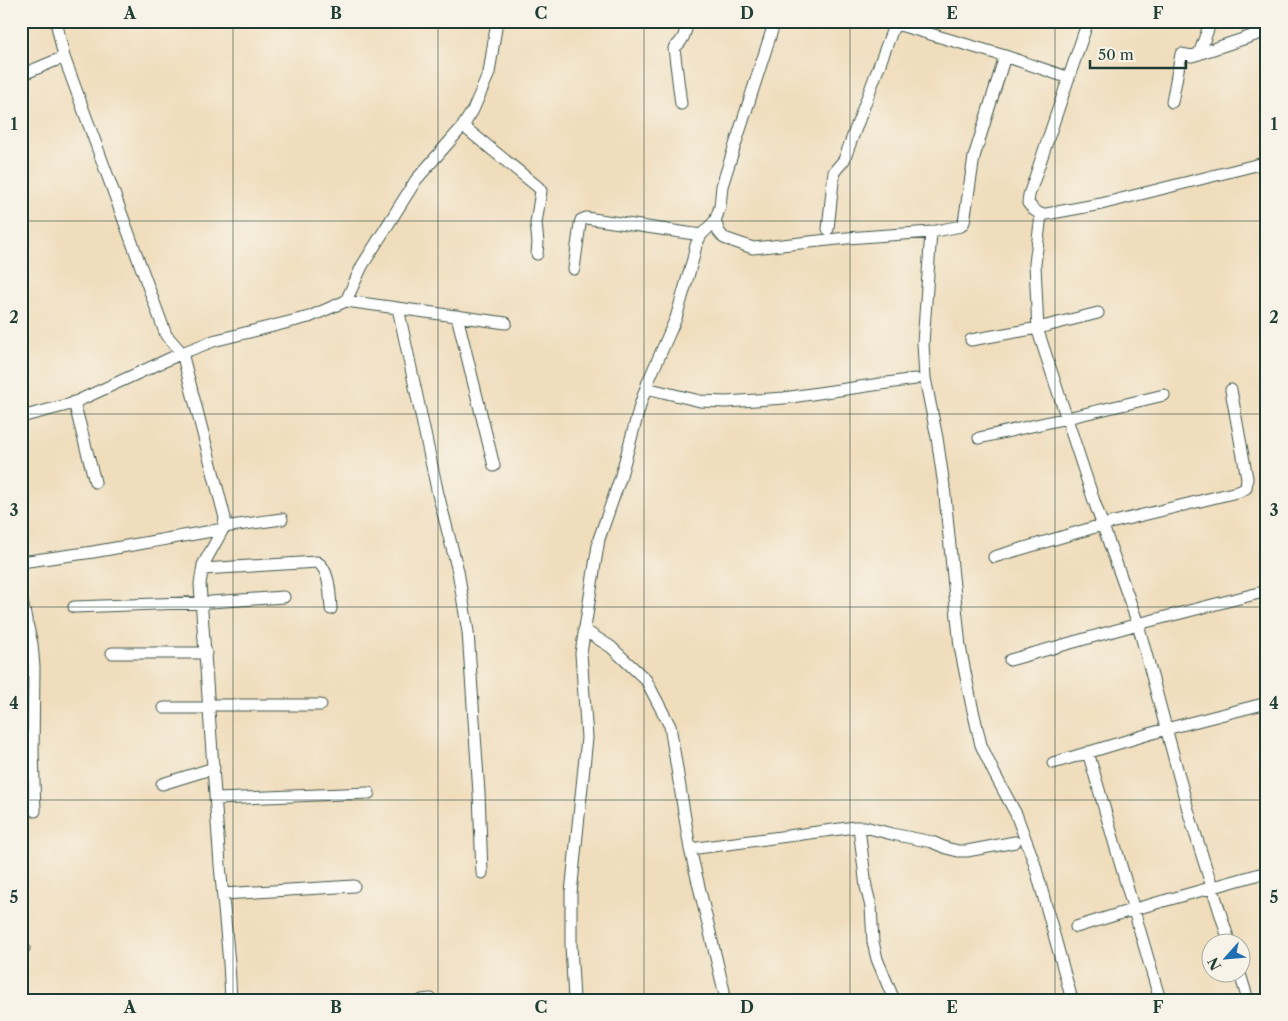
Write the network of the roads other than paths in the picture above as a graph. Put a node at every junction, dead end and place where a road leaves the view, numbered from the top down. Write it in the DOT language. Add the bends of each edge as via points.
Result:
graph roads {
  1 [pos="56,21"];
  2 [pos="497,21"];
  3 [pos="688,21"];
  4 [pos="775,21"];
  5 [pos="1088,21"];
  6 [pos="1211,21"];
  7 [pos="896,22"];
  8 [pos="1267,31"];
  9 [pos="1199,54"];
  10 [pos="1005,56"];
  11 [pos="64,57"];
  12 [pos="21,75"];
  13 [pos="1068,78"];
  14 [pos="1172,102"];
  15 [pos="681,104"];
  16 [pos="463,126"];
  17 [pos="1267,165"];
  18 [pos="1041,215"];
  19 [pos="715,221"];
  20 [pos="828,229"];
  21 [pos="931,232"];
  22 [pos="701,235"];
  23 [pos="537,254"];
  24 [pos="574,269"];
  25 [pos="346,301"];
  26 [pos="398,308"];
  27 [pos="1098,312"];
  28 [pos="457,316"];
  29 [pos="506,323"];
  30 [pos="1038,328"];
  31 [pos="971,340"];
  32 [pos="182,352"];
  33 [pos="915,379"];
  34 [pos="646,388"];
  35 [pos="1230,390"];
  36 [pos="1164,395"];
  37 [pos="74,402"];
  38 [pos="21,417"];
  39 [pos="1067,418"];
  40 [pos="979,438"];
  41 [pos="494,466"];
  42 [pos="95,482"];
  43 [pos="282,519"];
  44 [pos="1102,525"];
  45 [pos="223,528"];
  46 [pos="994,557"];
  47 [pos="21,562"];
  48 [pos="203,569"];
  49 [pos="1267,591"];
  50 [pos="284,597"];
  51 [pos="21,598"];
  52 [pos="202,602"];
  53 [pos="74,607"];
  54 [pos="331,609"];
  55 [pos="1138,624"];
  56 [pos="584,630"];
  57 [pos="112,653"];
  58 [pos="206,653"];
  59 [pos="1010,660"];
  60 [pos="321,705"];
  61 [pos="1266,706"];
  62 [pos="209,707"];
  63 [pos="164,708"];
  64 [pos="1166,729"];
  65 [pos="1088,752"];
  66 [pos="1053,764"];
  67 [pos="214,768"];
  68 [pos="162,784"];
  69 [pos="369,793"];
  70 [pos="216,799"];
  71 [pos="35,810"];
  72 [pos="859,827"];
  73 [pos="1014,842"];
  74 [pos="690,849"];
  75 [pos="1267,872"];
  76 [pos="482,873"];
  77 [pos="354,886"];
  78 [pos="1212,887"];
  79 [pos="223,894"];
  80 [pos="1135,909"];
  81 [pos="1076,927"];
  82 [pos="1227,934"];
  83 [pos="1243,984"];
  84 [pos="724,991"];
  85 [pos="431,999"];
  86 [pos="231,1000"];
  87 [pos="422,1000"];
  88 [pos="574,1000"];
  89 [pos="894,1000"];
  90 [pos="1072,1000"];
  91 [pos="1160,1000"];
  92 [pos="1248,1000"];
  1 -- 11 [label="street"];
  2 -- 16 [label="street" via="489,73 474,110"];
  3 -- 15 [label="street" via="683,40 674,48"];
  4 -- 19 [label="street" via="722,186"];
  5 -- 13 [label="street"];
  6 -- 9 [label="street"];
  7 -- 10 [label="street"];
  7 -- 20 [label="street" via="844,160 834,172"];
  8 -- 9 [label="street"];
  9 -- 14 [label="street" via="1181,54"];
  10 -- 13 [label="street"];
  10 -- 21 [label="street" via="974,157 964,222 961,226"];
  11 -- 12 [label="street"];
  11 -- 32 [label="street" via="166,335"];
  13 -- 18 [label="street" via="1029,195 1028,203"];
  16 -- 23 [label="street" via="541,191 536,223"];
  16 -- 25 [label="street" via="416,180 362,266"];
  17 -- 18 [label="street"];
  18 -- 30 [label="street" via="1035,264"];
  19 -- 21 [label="street" via="724,238 753,248"];
  19 -- 22 [label="street"];
  21 -- 90 [label="street" via="923,343 925,378 944,486 960,647 981,745 1016,814 1034,862"];
  22 -- 24 [label="street" via="586,218 580,224"];
  22 -- 34 [label="street" via="676,318"];
  25 -- 26 [label="street"];
  25 -- 32 [label="street" via="309,317"];
  26 -- 28 [label="street"];
  26 -- 76 [label="street" via="458,571 468,632 480,793"];
  27 -- 30 [label="street"];
  28 -- 29 [label="street"];
  28 -- 41 [label="street"];
  30 -- 31 [label="street"];
  30 -- 39 [label="street"];
  32 -- 37 [label="street"];
  32 -- 45 [label="street" via="225,518"];
  33 -- 34 [label="street" via="784,398 726,402 700,401"];
  34 -- 56 [label="street" via="599,539"];
  35 -- 44 [label="street" via="1247,478 1246,488"];
  36 -- 39 [label="street"];
  37 -- 38 [label="street"];
  37 -- 42 [label="street"];
  39 -- 40 [label="street"];
  39 -- 44 [label="street"];
  43 -- 45 [label="street"];
  44 -- 46 [label="street"];
  44 -- 55 [label="street"];
  45 -- 47 [label="street"];
  45 -- 48 [label="street"];
  48 -- 52 [label="street" via="200,584"];
  48 -- 54 [label="street" via="317,562 324,570"];
  49 -- 55 [label="street"];
  50 -- 52 [label="street"];
  51 -- 71 [label="street" via="34,667"];
  52 -- 53 [label="street"];
  52 -- 58 [label="street"];
  55 -- 59 [label="street"];
  55 -- 64 [label="street"];
  56 -- 74 [label="street" via="611,647 646,680 664,713 670,726"];
  56 -- 88 [label="street" via="581,653 588,738 571,893"];
  57 -- 58 [label="street"];
  58 -- 62 [label="street"];
  60 -- 62 [label="street"];
  61 -- 64 [label="street"];
  62 -- 63 [label="street"];
  62 -- 67 [label="street"];
  64 -- 65 [label="street"];
  64 -- 78 [label="street"];
  65 -- 66 [label="street"];
  65 -- 80 [label="street"];
  67 -- 68 [label="street"];
  67 -- 70 [label="street"];
  69 -- 70 [label="street"];
  70 -- 79 [label="street"];
  72 -- 73 [label="street" via="967,852"];
  72 -- 74 [label="street"];
  72 -- 89 [label="street" via="877,959"];
  74 -- 84 [label="street"];
  75 -- 78 [label="street"];
  77 -- 79 [label="street"];
  78 -- 80 [label="street"];
  78 -- 82 [label="street"];
  79 -- 86 [label="street"];
  80 -- 81 [label="street"];
  80 -- 91 [label="street"];
  83 -- 92 [label="street"];
  85 -- 87 [label="street"];
}
